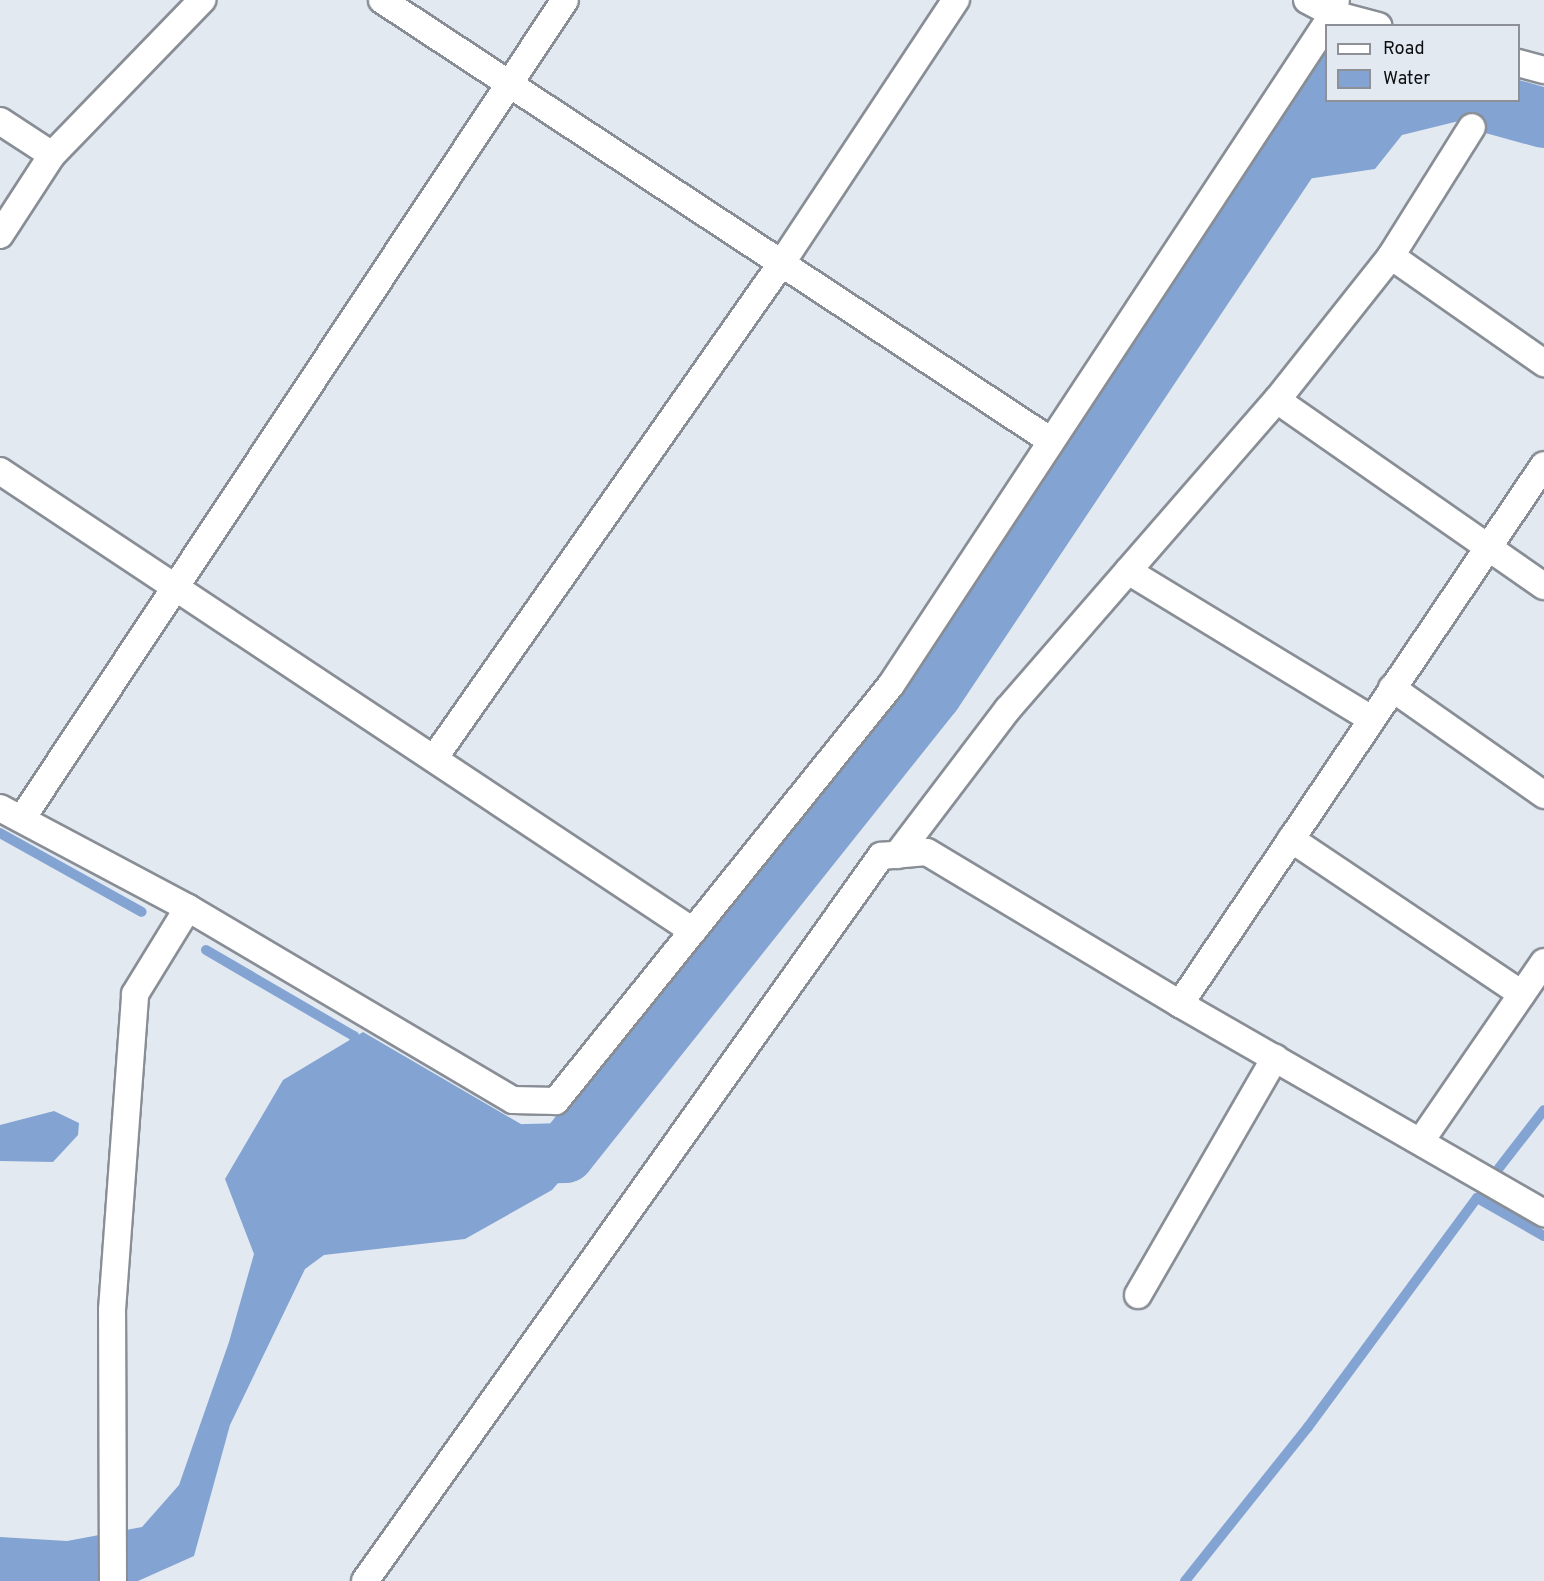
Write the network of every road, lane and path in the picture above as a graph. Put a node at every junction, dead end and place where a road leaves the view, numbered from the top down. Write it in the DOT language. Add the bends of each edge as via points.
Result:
graph roads {
  1 [pos="202,0"];
  2 [pos="382,0"];
  3 [pos="565,0"];
  4 [pos="956,0"];
  5 [pos="1307,0"];
  6 [pos="1334,7"];
  7 [pos="1372,24"];
  8 [pos="1520,64"];
  9 [pos="1544,70"];
  10 [pos="508,85"];
  11 [pos="0,121"];
  12 [pos="1472,127"];
  13 [pos="52,155"];
  14 [pos="0,235"];
  15 [pos="1390,255"];
  16 [pos="781,264"];
  17 [pos="1544,363"];
  18 [pos="1277,399"];
  19 [pos="1052,441"];
  20 [pos="1544,465"];
  21 [pos="0,471"];
  22 [pos="1487,547"];
  23 [pos="1128,571"];
  24 [pos="1544,586"];
  25 [pos="175,590"];
  26 [pos="1392,688"];
  27 [pos="1371,719"];
  28 [pos="435,757"];
  29 [pos="1544,795"];
  30 [pos="0,807"];
  31 [pos="24,817"];
  32 [pos="1291,839"];
  33 [pos="897,855"];
  34 [pos="188,908"];
  35 [pos="693,931"];
  36 [pos="1544,962"];
  37 [pos="1522,994"];
  38 [pos="1180,1004"];
  39 [pos="1275,1058"];
  40 [pos="1421,1141"];
  41 [pos="1544,1213"];
  42 [pos="1138,1295"];
  43 [pos="113,1581"];
  44 [pos="364,1581"];
  1 -- 13 [label="street"];
  2 -- 10 [label="street"];
  3 -- 10 [label="street"];
  4 -- 16 [label="street"];
  5 -- 6 [label="street"];
  6 -- 7 [label="street"];
  6 -- 19 [label="street"];
  8 -- 9 [label="street"];
  10 -- 16 [label="street"];
  10 -- 25 [label="street"];
  11 -- 13 [label="street"];
  12 -- 15 [label="street"];
  13 -- 14 [label="street"];
  15 -- 17 [label="street"];
  15 -- 18 [label="street"];
  16 -- 19 [label="street"];
  16 -- 28 [label="street"];
  18 -- 22 [label="street"];
  18 -- 23 [label="street"];
  19 -- 35 [label="street" via="891,685"];
  20 -- 22 [label="street"];
  21 -- 25 [label="street"];
  22 -- 24 [label="street"];
  22 -- 26 [label="street"];
  23 -- 27 [label="street"];
  23 -- 33 [label="street" via="1008,709"];
  25 -- 28 [label="street"];
  25 -- 31 [label="street"];
  26 -- 27 [label="street"];
  26 -- 29 [label="street"];
  27 -- 32 [label="street"];
  28 -- 35 [label="street"];
  30 -- 31 [label="street"];
  31 -- 34 [label="street"];
  32 -- 37 [label="street"];
  32 -- 38 [label="street"];
  33 -- 38 [label="street" via="927,852"];
  33 -- 44 [label="street" via="881,856"];
  34 -- 35 [label="street" via="513,1100 556,1101"];
  34 -- 43 [label="street" via="135,994 112,1310"];
  36 -- 37 [label="street"];
  37 -- 40 [label="street"];
  38 -- 39 [label="street"];
  39 -- 40 [label="street"];
  39 -- 42 [label="street"];
  40 -- 41 [label="street"];
}
